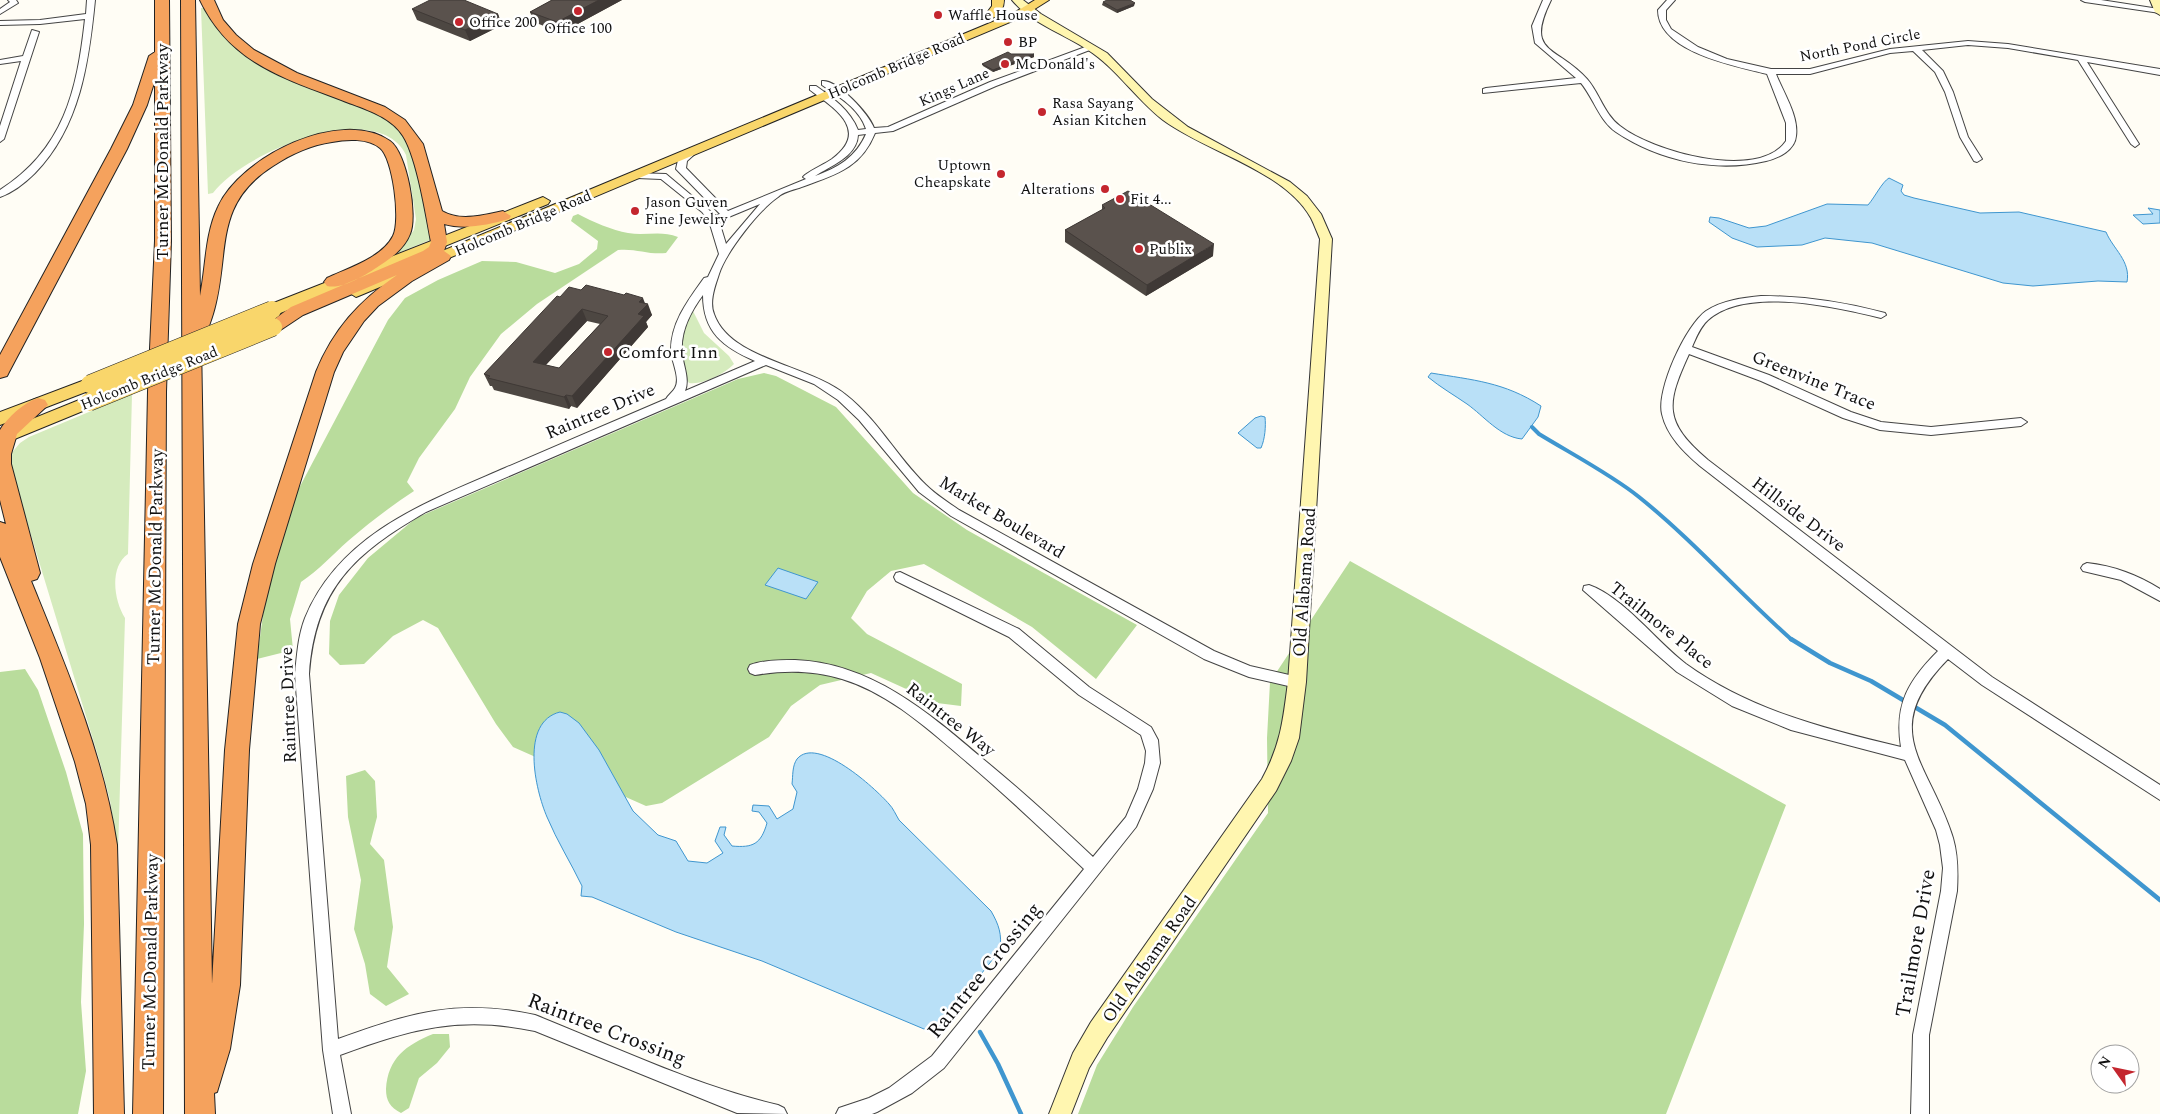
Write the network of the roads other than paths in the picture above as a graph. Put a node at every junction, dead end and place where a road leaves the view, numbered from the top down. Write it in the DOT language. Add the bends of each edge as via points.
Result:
graph roads {
  1 [pos="12,0"];
  2 [pos="91,0"];
  3 [pos="162,0"];
  4 [pos="188,0"];
  5 [pos="207,0"];
  6 [pos="998,0"];
  7 [pos="1037,0"];
  8 [pos="1042,0"];
  9 [pos="1547,0"];
  10 [pos="2085,0"];
  11 [pos="2154,0"];
  12 [pos="1667,1"];
  13 [pos="1017,6"];
  14 [pos="2160,11"];
  15 [pos="0,12"];
  16 [pos="992,14"];
  17 [pos="90,16"];
  18 [pos="0,23"];
  19 [pos="35,32"];
  20 [pos="161,43"];
  21 [pos="1915,48"];
  22 [pos="1086,50"];
  23 [pos="27,58"];
  24 [pos="2082,60"];
  25 [pos="0,62"];
  26 [pos="1771,72"];
  27 [pos="2160,72"];
  28 [pos="1583,80"];
  29 [pos="824,90"];
  30 [pos="1486,90"];
  31 [pos="2,124"];
  32 [pos="871,132"];
  33 [pos="854,133"];
  34 [pos="0,139"];
  35 [pos="2136,144"];
  36 [pos="692,152"];
  37 [pos="1977,159"];
  38 [pos="636,175"];
  39 [pos="803,182"];
  40 [pos="0,194"];
  41 [pos="775,194"];
  42 [pos="430,206"];
  43 [pos="727,215"];
  44 [pos="503,216"];
  45 [pos="714,220"];
  46 [pos="441,249"];
  47 [pos="723,252"];
  48 [pos="713,274"];
  49 [pos="305,297"];
  50 [pos="1881,315"];
  51 [pos="272,318"];
  52 [pos="190,349"];
  53 [pos="1687,349"];
  54 [pos="765,361"];
  55 [pos="2,367"];
  56 [pos="0,385"];
  57 [pos="89,402"];
  58 [pos="667,403"];
  59 [pos="38,405"];
  60 [pos="2021,422"];
  61 [pos="32,427"];
  62 [pos="3,430"];
  63 [pos="0,530"];
  64 [pos="2087,568"];
  65 [pos="900,577"];
  66 [pos="1588,590"];
  67 [pos="2160,596"];
  68 [pos="1947,651"];
  69 [pos="51,658"];
  70 [pos="755,669"];
  71 [pos="1297,682"];
  72 [pos="1910,755"];
  73 [pos="2160,792"];
  74 [pos="1094,868"];
  75 [pos="331,1050"];
  76 [pos="200,1110"];
  77 [pos="109,1114"];
  78 [pos="148,1114"];
  79 [pos="342,1114"];
  80 [pos="778,1114"];
  81 [pos="845,1114"];
  82 [pos="1060,1114"];
  83 [pos="1920,1114"];
  1 -- 15 [label="street" via="14,3"];
  2 -- 17 [label="street"];
  3 -- 20 [label="highway, Turner McDonald Parkway"];
  4 -- 52 [label="highway, Turner McDonald Parkway"];
  5 -- 42 [label="highway" via="220,26 251,53 284,71 382,112 400,124 416,144"];
  6 -- 16 [label="main road"];
  7 -- 13 [label="main road, Holcomb Bridge Road"];
  8 -- 13 [label="main road, Holcomb Bridge Road"];
  9 -- 28 [label="street" via="1535,24 1535,36 1545,50"];
  10 -- 14 [label="street"];
  11 -- 14 [label="street"];
  12 -- 26 [label="street, North Pond Circle" via="1662,10 1662,20 1680,40 1724,61"];
  13 -- 16 [label="main road, Holcomb Bridge Road"];
  13 -- 22 [label="street, Old Alabama Road"];
  13 -- 29 [label="main road, Holcomb Bridge Road"];
  16 -- 29 [label="main road, Holcomb Bridge Road"];
  17 -- 18 [label="street"];
  17 -- 40 [label="street" via="80,74 54,146 33,173"];
  19 -- 23 [label="street"];
  20 -- 55 [label="highway" via="140,105 119,149"];
  20 -- 78 [label="highway, Turner McDonald Parkway" via="163,241 157,392"];
  21 -- 24 [label="street, North Pond Circle" via="1984,43"];
  21 -- 26 [label="street, North Pond Circle" via="1864,56 1810,71"];
  21 -- 37 [label="street" via="1938,70 1964,137"];
  22 -- 32 [label="street, Kings Lane" via="1006,79 890,130"];
  22 -- 71 [label="street, Old Alabama Road" via="1186,130 1288,186 1309,205 1324,234 1326,253"];
  23 -- 25 [label="street"];
  23 -- 31 [label="street"];
  24 -- 27 [label="street, North Pond Circle"];
  24 -- 35 [label="street"];
  26 -- 28 [label="street" via="1791,126 1791,138 1786,148 1774,156 1739,163 1688,158 1630,137 1606,118"];
  28 -- 30 [label="street"];
  29 -- 32 [label="street" via="860,111"];
  29 -- 33 [label="street" via="847,115"];
  29 -- 36 [label="main road, Holcomb Bridge Road"];
  29 -- 44 [label="main road, Holcomb Bridge Road"];
  31 -- 34 [label="street"];
  32 -- 33 [label="street, Kings Lane"];
  32 -- 39 [label="street, Market Boulevard" via="864,149 848,164 820,179"];
  33 -- 39 [label="street, Market Boulevard" via="843,154"];
  36 -- 38 [label="main road, Holcomb Bridge Road"];
  36 -- 43 [label="street" via="683,160 681,170"];
  38 -- 45 [label="street" via="658,175 669,179"];
  38 -- 46 [label="main road, Holcomb Bridge Road"];
  39 -- 41 [label="street, Market Boulevard"];
  41 -- 43 [label="street, Market Boulevard"];
  41 -- 47 [label="street, Market Boulevard"];
  42 -- 44 [label="highway" via="441,218 457,222"];
  42 -- 46 [label="highway"];
  43 -- 45 [label="street, Market Boulevard"];
  44 -- 46 [label="main road, Holcomb Bridge Road"];
  45 -- 47 [label="street"];
  46 -- 49 [label="main road, Holcomb Bridge Road"];
  46 -- 51 [label="highway" via="297,311"];
  46 -- 76 [label="highway" via="379,296 355,320 336,346 264,564 250,624 243,675 224,1001 216,1049"];
  47 -- 48 [label="street, Market Boulevard"];
  48 -- 54 [label="street, Market Boulevard" via="707,304 712,322 738,348"];
  48 -- 58 [label="street" via="693,301 679,328 676,351 681,389"];
  49 -- 51 [label="main road, Holcomb Bridge Road"];
  49 -- 52 [label="highway" via="378,258 402,234 405,222 397,172 391,152 382,143 356,136 317,141 278,155 248,175 225,208 206,307"];
  50 -- 53 [label="street, Hillside Drive" via="1846,305 1749,300 1710,313 1699,324"];
  51 -- 57 [label="main road, Holcomb Bridge Road, bridge"];
  51 -- 59 [label="main road, Holcomb Bridge Road, bridge"];
  52 -- 76 [label="highway, Turner McDonald Parkway"];
  53 -- 60 [label="street, Greenvine Trace" via="1880,426 1931,431"];
  53 -- 68 [label="street, Hillside Drive" via="1666,399 1669,420 1682,442 1704,463"];
  54 -- 58 [label="street, Raintree Drive"];
  54 -- 71 [label="street, Market Boulevard" via="811,377 842,397 918,485 955,513 1209,655 1249,671"];
  55 -- 56 [label="highway"];
  57 -- 61 [label="main road, Holcomb Bridge Road"];
  58 -- 75 [label="street, Raintree Drive" via="410,515 350,560 328,585 314,610 304,642 302,674"];
  59 -- 62 [label="highway"];
  61 -- 62 [label="highway"];
  62 -- 69 [label="highway" via="1,464"];
  63 -- 69 [label="highway"];
  64 -- 67 [label="street" via="2125,576"];
  65 -- 74 [label="street, Raintree Crossing" via="1014,633 1069,680 1152,737 1153,757 1143,800 1131,822"];
  66 -- 72 [label="street, Trailmore Place" via="1613,606 1679,666 1736,702 1806,730"];
  68 -- 72 [label="street, Trailmore Drive" via="1926,674 1910,700 1906,727"];
  68 -- 73 [label="street, Hillside Drive" via="2045,720"];
  69 -- 77 [label="highway" via="92,778 102,824"];
  70 -- 74 [label="street, Raintree Way" via="795,664 833,671 859,679 888,694 942,732"];
  71 -- 82 [label="street, Old Alabama Road" via="1290,738 1269,786 1099,1030 1081,1061"];
  72 -- 83 [label="street, Trailmore Drive" via="1943,831 1951,869 1921,1035"];
  74 -- 81 [label="street, Raintree Crossing" via="938,1062 914,1084 888,1099"];
  75 -- 79 [label="street, Raintree Drive"];
  75 -- 80 [label="street, Raintree Crossing" via="431,1017 459,1013 511,1016 737,1104"];
}
